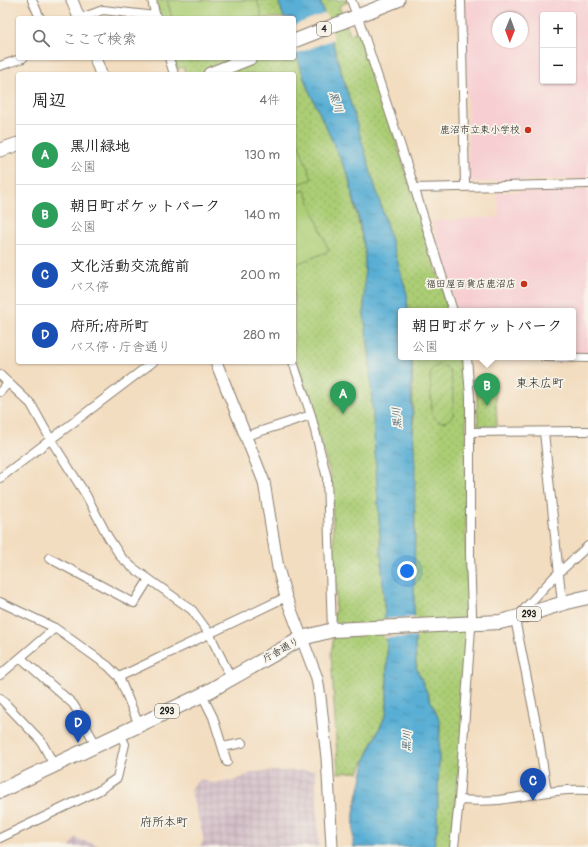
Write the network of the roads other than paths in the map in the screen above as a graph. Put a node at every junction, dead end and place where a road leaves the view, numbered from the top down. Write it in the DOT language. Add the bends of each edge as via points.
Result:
graph roads {
  1 [pos="32,0"];
  2 [pos="72,0"];
  3 [pos="152,0"];
  4 [pos="351,0"];
  5 [pos="398,0"];
  6 [pos="461,0"];
  7 [pos="39,16"];
  8 [pos="79,16"];
  9 [pos="86,16"];
  10 [pos="148,16"];
  11 [pos="156,16"];
  12 [pos="355,16"];
  13 [pos="296,40"];
  14 [pos="17,60"];
  15 [pos="96,60"];
  16 [pos="170,60"];
  17 [pos="245,60"];
  18 [pos="0,66"];
  19 [pos="100,72"];
  20 [pos="173,72"];
  21 [pos="215,72"];
  22 [pos="16,145"];
  23 [pos="0,150"];
  24 [pos="588,184"];
  25 [pos="465,186"];
  26 [pos="414,188"];
  27 [pos="451,308"];
  28 [pos="576,358"];
  29 [pos="588,358"];
  30 [pos="467,360"];
  31 [pos="150,364"];
  32 [pos="217,364"];
  33 [pos="294,364"];
  34 [pos="0,375"];
  35 [pos="8,382"];
  36 [pos="0,392"];
  37 [pos="311,416"];
  38 [pos="588,431"];
  39 [pos="470,432"];
  40 [pos="544,432"];
  41 [pos="246,436"];
  42 [pos="51,440"];
  43 [pos="0,478"];
  44 [pos="588,546"];
  45 [pos="49,558"];
  46 [pos="559,573"];
  47 [pos="149,579"];
  48 [pos="286,597"];
  49 [pos="588,597"];
  50 [pos="0,602"];
  51 [pos="562,603"];
  52 [pos="515,619"];
  53 [pos="470,623"];
  54 [pos="55,628"];
  55 [pos="333,630"];
  56 [pos="209,633"];
  57 [pos="302,638"];
  58 [pos="21,658"];
  59 [pos="0,675"];
  60 [pos="119,678"];
  61 [pos="231,678"];
  62 [pos="202,695"];
  63 [pos="0,698"];
  64 [pos="139,725"];
  65 [pos="120,734"];
  66 [pos="242,743"];
  67 [pos="96,745"];
  68 [pos="223,747"];
  69 [pos="224,760"];
  70 [pos="54,765"];
  71 [pos="588,790"];
  72 [pos="0,791"];
  73 [pos="547,792"];
  74 [pos="459,800"];
  75 [pos="0,838"];
  76 [pos="332,847"];
  77 [pos="454,847"];
  1 -- 7 [label="street"];
  2 -- 8 [label="street"];
  3 -- 11 [label="street"];
  4 -- 12 [label="street"];
  5 -- 12 [label="main road, 4"];
  6 -- 25 [label="street"];
  9 -- 10 [label="street" via="103,10"];
  12 -- 13 [label="main road, 4"];
  12 -- 26 [label="street" via="364,33"];
  14 -- 18 [label="street"];
  15 -- 19 [label="street"];
  16 -- 20 [label="street"];
  17 -- 21 [label="main road"];
  22 -- 23 [label="main road"];
  24 -- 25 [label="street"];
  25 -- 26 [label="street"];
  26 -- 27 [label="street"];
  28 -- 29 [label="street"];
  30 -- 39 [label="street"];
  31 -- 42 [label="street"];
  32 -- 41 [label="street"];
  33 -- 37 [label="street"];
  34 -- 35 [label="street"];
  35 -- 36 [label="street"];
  35 -- 42 [label="street" via="31,404"];
  37 -- 41 [label="street"];
  37 -- 55 [label="street" via="327,478"];
  38 -- 40 [label="street"];
  39 -- 40 [label="street"];
  39 -- 53 [label="street"];
  40 -- 46 [label="street"];
  41 -- 48 [label="street" via="264,482 276,562"];
  42 -- 43 [label="street"];
  42 -- 47 [label="street" via="121,557"];
  44 -- 46 [label="street"];
  45 -- 47 [label="street" via="134,603"];
  46 -- 51 [label="street"];
  46 -- 52 [label="street"];
  47 -- 56 [label="street" via="192,610"];
  48 -- 56 [label="street"];
  48 -- 57 [label="street"];
  49 -- 51 [label="highway, 庁舎通り / 293"];
  50 -- 54 [label="street"];
  51 -- 52 [label="highway, 庁舎通り / 293"];
  52 -- 53 [label="highway, 庁舎通り / 293"];
  52 -- 73 [label="street"];
  53 -- 55 [label="highway, 庁舎通り / 293"];
  53 -- 74 [label="street"];
  54 -- 58 [label="street"];
  54 -- 60 [label="street" via="108,666"];
  55 -- 57 [label="highway, 庁舎通り / 293"];
  56 -- 60 [label="street"];
  56 -- 61 [label="street"];
  57 -- 61 [label="highway, 庁舎通り / 293"];
  57 -- 76 [label="street" via="313,666 320,696 327,758"];
  58 -- 59 [label="street"];
  58 -- 67 [label="street" via="73,704"];
  60 -- 64 [label="street"];
  61 -- 62 [label="highway, 庁舎通り / 293"];
  62 -- 64 [label="highway, 庁舎通り / 293"];
  62 -- 68 [label="street"];
  63 -- 70 [label="street" via="41,741"];
  64 -- 65 [label="highway, 庁舎通り / 293"];
  65 -- 67 [label="highway, 庁舎通り / 293"];
  65 -- 75 [label="street" via="125,744 117,778 98,790"];
  66 -- 68 [label="street"];
  67 -- 70 [label="highway, 庁舎通り / 293"];
  68 -- 69 [label="street"];
  70 -- 72 [label="highway, 庁舎通り / 293"];
  71 -- 73 [label="street"];
  73 -- 74 [label="street" via="498,800"];
  74 -- 77 [label="street"];
}
